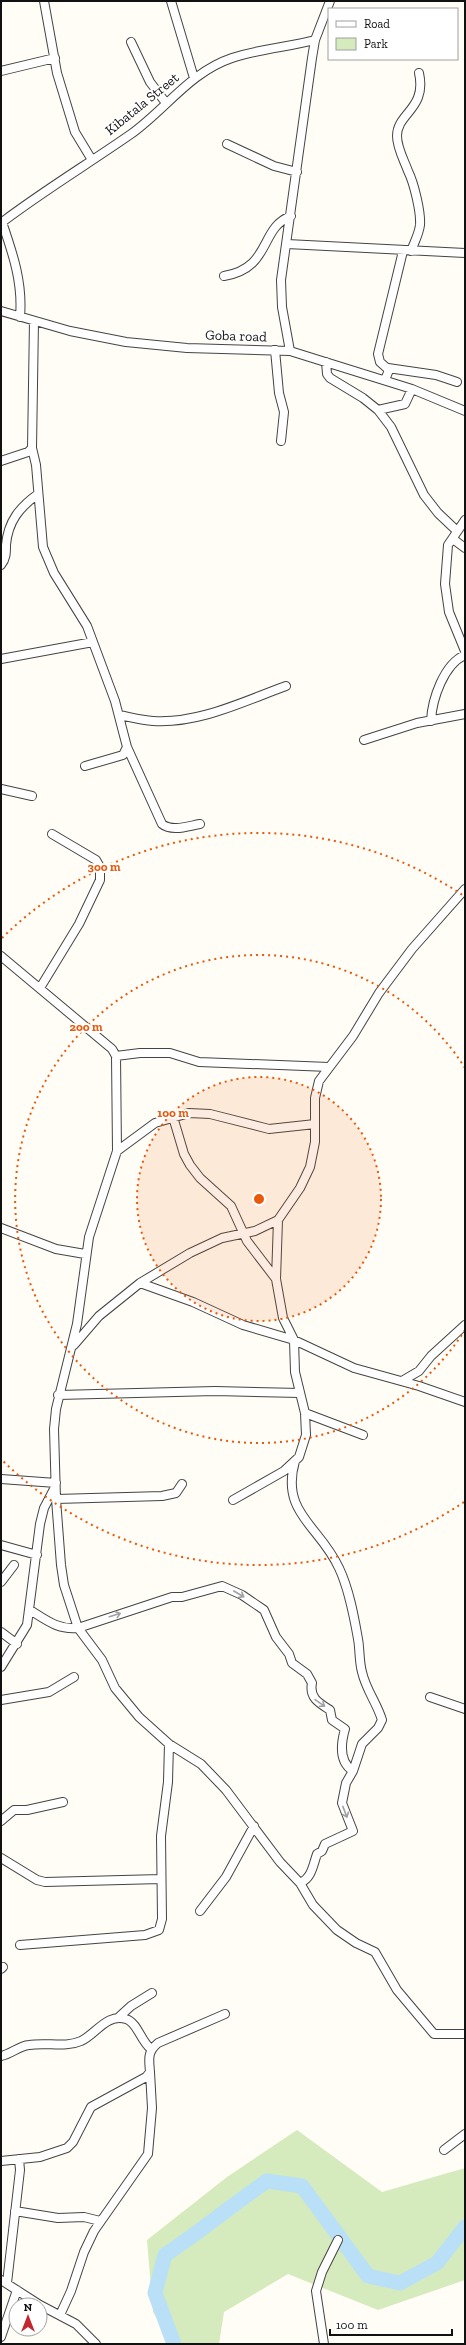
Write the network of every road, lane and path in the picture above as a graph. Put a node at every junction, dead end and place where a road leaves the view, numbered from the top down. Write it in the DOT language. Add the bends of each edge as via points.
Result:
graph roads {
  1 [pos="44,1"];
  2 [pos="171,1"];
  3 [pos="330,1"];
  4 [pos="315,40"];
  5 [pos="131,42"];
  6 [pos="55,58"];
  7 [pos="1,71"];
  8 [pos="419,72"];
  9 [pos="194,78"];
  10 [pos="166,103"];
  11 [pos="227,144"];
  12 [pos="92,160"];
  13 [pos="297,172"];
  14 [pos="291,216"];
  15 [pos="2,223"];
  16 [pos="287,244"];
  17 [pos="407,251"];
  18 [pos="465,253"];
  19 [pos="224,276"];
  20 [pos="1,312"];
  21 [pos="20,317"];
  22 [pos="34,321"];
  23 [pos="275,350"];
  24 [pos="290,351"];
  25 [pos="326,362"];
  26 [pos="388,368"];
  27 [pos="384,380"];
  28 [pos="457,382"];
  29 [pos="412,389"];
  30 [pos="378,410"];
  31 [pos="465,410"];
  32 [pos="282,441"];
  33 [pos="32,448"];
  34 [pos="1,462"];
  35 [pos="38,494"];
  36 [pos="465,520"];
  37 [pos="457,531"];
  38 [pos="453,539"];
  39 [pos="465,548"];
  40 [pos="1,565"];
  41 [pos="93,642"];
  42 [pos="465,651"];
  43 [pos="465,655"];
  44 [pos="1,659"];
  45 [pos="286,686"];
  46 [pos="465,714"];
  47 [pos="119,715"];
  48 [pos="431,721"];
  49 [pos="364,740"];
  50 [pos="127,747"];
  51 [pos="85,766"];
  52 [pos="1,789"];
  53 [pos="32,796"];
  54 [pos="200,824"];
  55 [pos="52,834"];
  56 [pos="465,889"];
  57 [pos="1,956"];
  58 [pos="40,988"];
  59 [pos="116,1056"];
  60 [pos="329,1067"];
  61 [pos="173,1117"];
  62 [pos="315,1124"];
  63 [pos="117,1151"];
  64 [pos="278,1220"];
  65 [pos="1,1228"];
  66 [pos="244,1232"];
  67 [pos="85,1254"];
  68 [pos="276,1280"];
  69 [pos="140,1283"];
  70 [pos="465,1325"];
  71 [pos="294,1340"];
  72 [pos="72,1348"];
  73 [pos="402,1381"];
  74 [pos="300,1393"];
  75 [pos="58,1395"];
  76 [pos="465,1402"];
  77 [pos="304,1413"];
  78 [pos="363,1435"];
  79 [pos="295,1461"];
  80 [pos="1,1479"];
  81 [pos="182,1484"];
  82 [pos="56,1485"];
  83 [pos="56,1499"];
  84 [pos="233,1500"];
  85 [pos="1,1545"];
  86 [pos="37,1555"];
  87 [pos="14,1565"];
  88 [pos="1,1582"];
  89 [pos="30,1610"];
  90 [pos="78,1628"];
  91 [pos="1,1632"];
  92 [pos="17,1644"];
  93 [pos="1,1667"];
  94 [pos="74,1677"];
  95 [pos="430,1697"];
  96 [pos="1,1700"];
  97 [pos="465,1709"];
  98 [pos="169,1744"];
  99 [pos="353,1771"];
  100 [pos="63,1802"];
  101 [pos="1,1821"];
  102 [pos="254,1826"];
  103 [pos="1,1858"];
  104 [pos="161,1879"];
  105 [pos="300,1883"];
  106 [pos="200,1911"];
  107 [pos="20,1945"];
  108 [pos="152,1993"];
  109 [pos="225,2014"];
  110 [pos="119,2017"];
  111 [pos="465,2034"];
  112 [pos="150,2048"];
  113 [pos="1,2056"];
  114 [pos="150,2072"];
  115 [pos="465,2134"];
  116 [pos="444,2150"];
  117 [pos="19,2159"];
  118 [pos="1,2161"];
  119 [pos="15,2211"];
  120 [pos="100,2221"];
  121 [pos="338,2240"];
  122 [pos="4,2281"];
  123 [pos="17,2290"];
  124 [pos="28,2297"];
  125 [pos="48,2309"];
  126 [pos="60,2315"];
  127 [pos="1,2337"];
  128 [pos="96,2344"];
  129 [pos="324,2344"];
  1 -- 6 [label="street"];
  2 -- 9 [label="street"];
  3 -- 4 [label="street"];
  4 -- 9 [label="street, Kibatala Street" via="233,58"];
  4 -- 13 [label="street"];
  5 -- 10 [label="street" via="150,82"];
  6 -- 7 [label="street"];
  6 -- 12 [label="street" via="57,73 76,132"];
  8 -- 17 [label="street" via="422,92 399,127 397,136 420,217 418,233"];
  9 -- 10 [label="street, Kibatala Street"];
  10 -- 12 [label="street, Kibatala Street" via="132,133"];
  11 -- 13 [label="street" via="274,166"];
  12 -- 15 [label="street, Kibatala Street" via="32,199"];
  13 -- 14 [label="street"];
  14 -- 16 [label="street"];
  14 -- 19 [label="street" via="280,220 274,226 260,256 244,269"];
  15 -- 21 [label="street" via="18,270 22,296"];
  16 -- 17 [label="street"];
  16 -- 24 [label="street" via="281,280 282,307"];
  17 -- 18 [label="street"];
  17 -- 26 [label="street" via="378,354 380,362"];
  20 -- 21 [label="street, Goba road"];
  21 -- 22 [label="street, Goba road"];
  22 -- 23 [label="street, Goba road" via="126,342 187,348"];
  22 -- 33 [label="street"];
  23 -- 24 [label="street, Goba road"];
  23 -- 32 [label="street" via="278,386 284,412"];
  24 -- 25 [label="street, Goba road"];
  25 -- 27 [label="street, Goba road"];
  25 -- 30 [label="street" via="330,378"];
  26 -- 27 [label="street" via="389,372"];
  26 -- 28 [label="street" via="436,375"];
  27 -- 29 [label="street, Goba road"];
  29 -- 30 [label="street" via="405,404"];
  29 -- 31 [label="street, Goba road"];
  30 -- 37 [label="street" via="391,427 424,495"];
  33 -- 34 [label="street"];
  33 -- 35 [label="street"];
  35 -- 40 [label="street" via="22,506 16,515 8,537 4,562"];
  35 -- 41 [label="street" via="46,557 87,626"];
  36 -- 37 [label="street"];
  37 -- 38 [label="street"];
  38 -- 39 [label="street"];
  38 -- 42 [label="street" via="446,553 446,599 452,624"];
  41 -- 44 [label="street"];
  41 -- 47 [label="street"];
  43 -- 48 [label="street" via="451,664 434,700"];
  45 -- 47 [label="street" via="226,710 199,716 153,721"];
  46 -- 48 [label="street"];
  47 -- 50 [label="street"];
  48 -- 49 [label="street"];
  50 -- 51 [label="street" via="123,755"];
  50 -- 54 [label="street" via="162,824 167,828"];
  52 -- 53 [label="street"];
  55 -- 58 [label="street" via="96,860 100,867 100,880 79,924"];
  56 -- 60 [label="street" via="412,949"];
  57 -- 58 [label="street"];
  58 -- 59 [label="street" via="112,1049"];
  59 -- 60 [label="street" via="170,1053 199,1062"];
  59 -- 63 [label="street"];
  60 -- 62 [label="street" via="319,1081 315,1098"];
  61 -- 62 [label="street" via="189,1113 210,1114 269,1129"];
  61 -- 63 [label="street" via="155,1123"];
  61 -- 66 [label="street" via="190,1166 231,1206"];
  62 -- 64 [label="street" via="315,1142 310,1167 300,1188"];
  63 -- 67 [label="street"];
  64 -- 66 [label="street" via="255,1231"];
  64 -- 68 [label="street"];
  65 -- 67 [label="street" via="56,1249"];
  66 -- 68 [label="street" via="250,1247"];
  66 -- 69 [label="street" via="222,1238 190,1253"];
  67 -- 72 [label="street"];
  68 -- 71 [label="street" via="283,1318"];
  69 -- 71 [label="street" via="199,1304 243,1325"];
  69 -- 72 [label="street" via="99,1316"];
  70 -- 73 [label="street" via="430,1356 419,1371"];
  71 -- 73 [label="street" via="354,1368"];
  71 -- 74 [label="street"];
  72 -- 75 [label="street"];
  73 -- 76 [label="street"];
  74 -- 75 [label="street" via="215,1391"];
  74 -- 77 [label="street"];
  75 -- 82 [label="street" via="54,1429"];
  77 -- 78 [label="street"];
  77 -- 79 [label="street" via="306,1435 299,1457"];
  79 -- 84 [label="street" via="284,1471"];
  79 -- 99 [label="street" via="291,1487 295,1505 320,1536 340,1569 358,1639 362,1672 382,1720 378,1728 362,1744"];
  80 -- 82 [label="street"];
  81 -- 83 [label="street" via="176,1493 162,1496"];
  82 -- 83 [label="street"];
  82 -- 86 [label="street" via="44,1508"];
  83 -- 90 [label="street" via="64,1585"];
  85 -- 86 [label="street"];
  86 -- 89 [label="street"];
  87 -- 88 [label="street"];
  89 -- 90 [label="street" via="56,1626"];
  89 -- 92 [label="street" via="27,1625"];
  90 -- 98 [label="street" via="102,1660 115,1688 139,1718"];
  90 -- 99 [label="street, one-way" via="172,1597 190,1596 216,1586 236,1592 264,1610 276,1637 289,1654 292,1663 306,1674 312,1683 313,1698 330,1710 332,1720 345,1729 342,1740 343,1754"];
  91 -- 92 [label="street"];
  92 -- 93 [label="street"];
  94 -- 96 [label="street" via="50,1692"];
  95 -- 97 [label="street"];
  98 -- 102 [label="street" via="201,1764 226,1790"];
  98 -- 104 [label="street" via="168,1782 161,1836"];
  99 -- 105 [label="street, one-way" via="346,1783 342,1803 352,1830 325,1844 322,1851 317,1854 310,1875 306,1881"];
  100 -- 101 [label="street" via="27,1810 14,1810"];
  102 -- 105 [label="street" via="280,1862"];
  102 -- 106 [label="street" via="226,1877"];
  103 -- 104 [label="street" via="37,1880 45,1882"];
  104 -- 107 [label="street" via="162,1919 156,1932"];
  105 -- 111 [label="street" via="313,1905 337,1930 375,1952 397,1990 434,2034"];
  108 -- 110 [label="street"];
  109 -- 112 [label="street"];
  110 -- 112 [label="street" via="128,2019 135,2026 144,2044"];
  110 -- 113 [label="street" via="105,2022 90,2035 72,2044 28,2045"];
  112 -- 114 [label="street"];
  114 -- 117 [label="street" via="146,2077 91,2107 73,2142 67,2148 40,2157"];
  114 -- 120 [label="street" via="152,2108 148,2154"];
  115 -- 116 [label="street"];
  117 -- 118 [label="street"];
  117 -- 119 [label="street"];
  119 -- 120 [label="street" via="58,2218 84,2217"];
  119 -- 122 [label="street"];
  120 -- 126 [label="street" via="84,2252"];
  121 -- 129 [label="street" via="322,2272 316,2291"];
  122 -- 123 [label="street"];
  123 -- 124 [label="street"];
  123 -- 127 [label="street"];
  125 -- 126 [label="street"];
  126 -- 128 [label="street" via="76,2324"];
}
